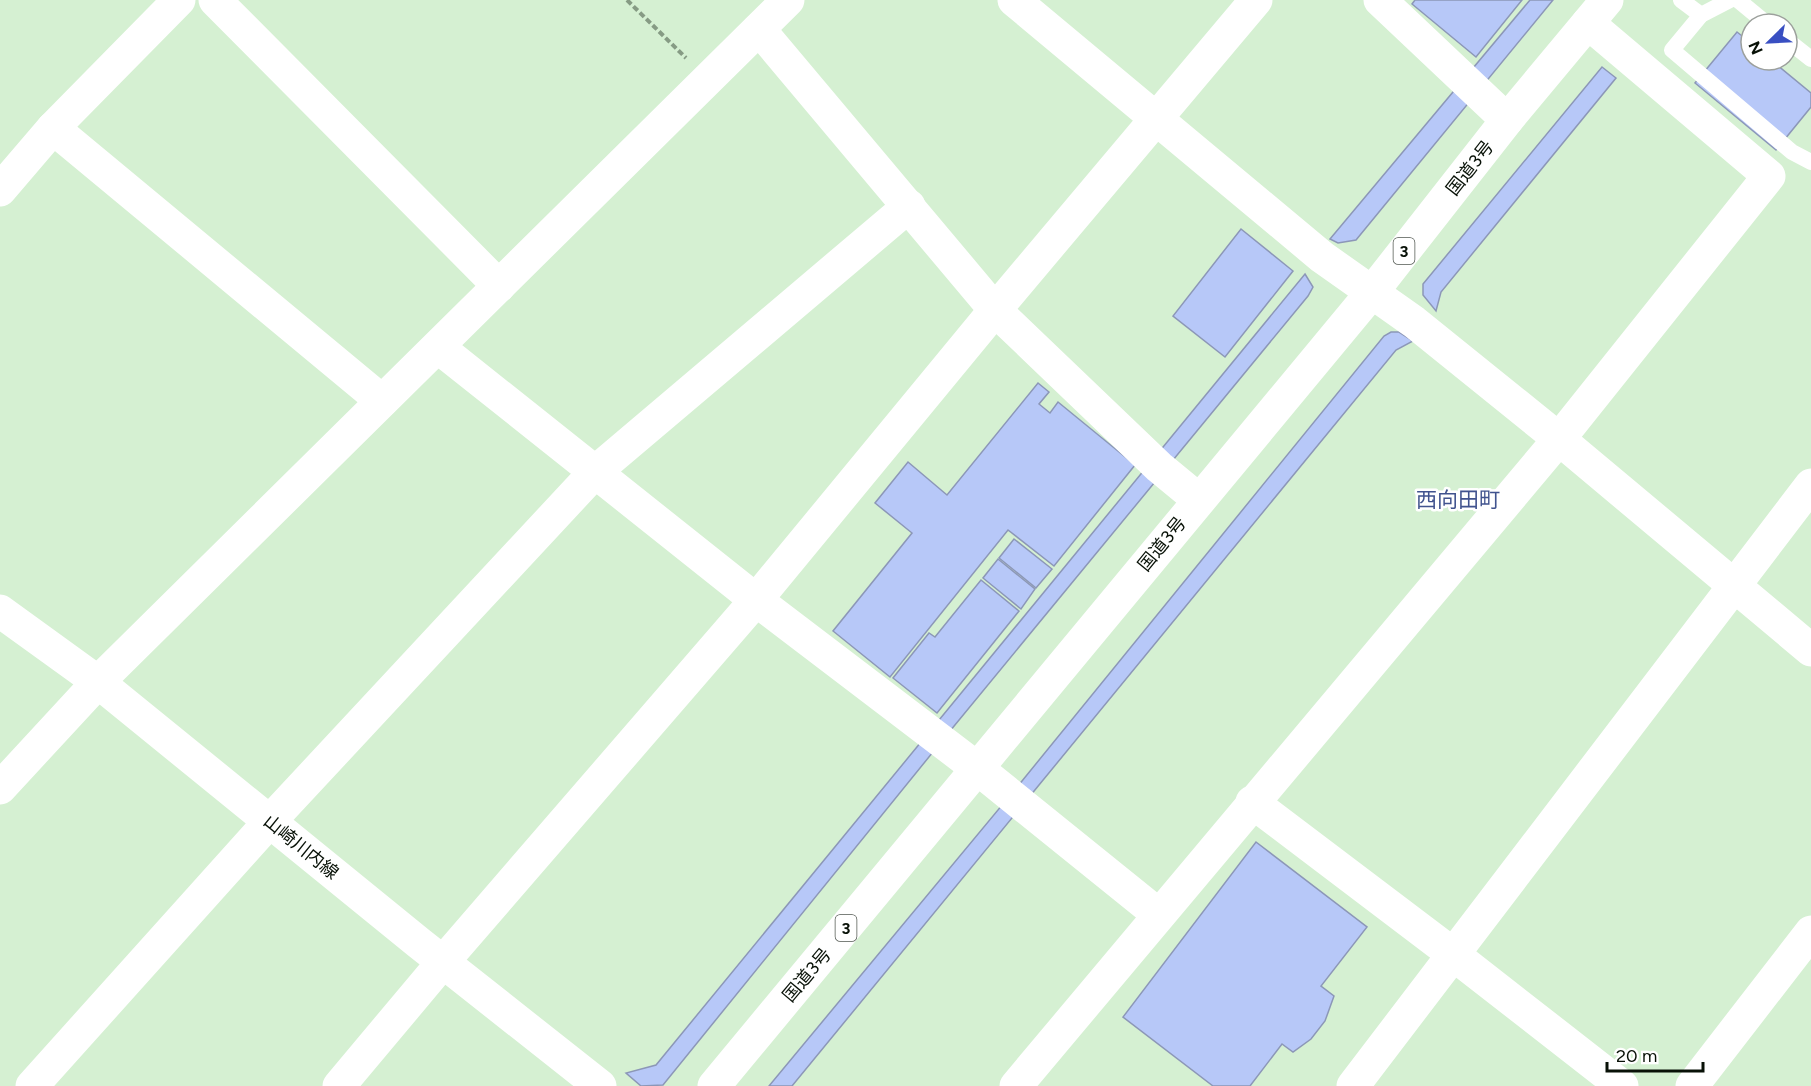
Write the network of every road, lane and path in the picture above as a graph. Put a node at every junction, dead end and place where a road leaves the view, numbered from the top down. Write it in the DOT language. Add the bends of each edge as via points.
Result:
graph roads {
  1 [pos="178,0"];
  2 [pos="215,0"];
  3 [pos="627,0"];
  4 [pos="788,0"];
  5 [pos="1014,0"];
  6 [pos="1256,0"];
  7 [pos="1380,0"];
  8 [pos="1681,0"];
  9 [pos="1730,0"];
  10 [pos="1738,0"];
  11 [pos="1598,11"];
  12 [pos="1752,12"];
  13 [pos="1701,15"];
  14 [pos="759,29"];
  15 [pos="1799,50"];
  16 [pos="1811,59"];
  17 [pos="1662,63"];
  18 [pos="708,79"];
  19 [pos="1157,120"];
  20 [pos="1507,120"];
  21 [pos="53,128"];
  22 [pos="1811,162"];
  23 [pos="0,190"];
  24 [pos="909,206"];
  25 [pos="499,286"];
  26 [pos="1373,291"];
  27 [pos="995,309"];
  28 [pos="438,347"];
  29 [pos="382,402"];
  30 [pos="1559,439"];
  31 [pos="595,472"];
  32 [pos="1811,485"];
  33 [pos="1199,500"];
  34 [pos="1734,586"];
  35 [pos="756,600"];
  36 [pos="0,612"];
  37 [pos="1811,650"];
  38 [pos="98,682"];
  39 [pos="978,769"];
  40 [pos="0,788"];
  41 [pos="1252,802"];
  42 [pos="270,821"];
  43 [pos="1159,915"];
  44 [pos="1811,932"];
  45 [pos="1454,955"];
  46 [pos="442,962"];
  47 [pos="32,1086"];
  48 [pos="339,1086"];
  49 [pos="600,1086"];
  50 [pos="714,1086"];
  51 [pos="1016,1086"];
  52 [pos="1353,1086"];
  53 [pos="1622,1086"];
  54 [pos="1692,1086"];
  1 -- 21 [label="main road"];
  2 -- 25 [label="main road"];
  3 -- 18 [label="path"];
  4 -- 14 [label="main road"];
  5 -- 19 [label="main road"];
  6 -- 19 [label="main road"];
  7 -- 20 [label="main road"];
  8 -- 13 [label="lane"];
  9 -- 13 [label="lane"];
  10 -- 12 [label="lane"];
  11 -- 17 [label="main road"];
  11 -- 20 [label="main road, 国道3号 / 3"];
  13 -- 17 [label="lane"];
  14 -- 18 [label="main road"];
  14 -- 24 [label="main road"];
  15 -- 16 [label="lane"];
  17 -- 22 [label="lane"];
  17 -- 30 [label="main road" via="1769,176"];
  18 -- 25 [label="main road"];
  19 -- 26 [label="main road" via="1323,257"];
  19 -- 27 [label="main road"];
  20 -- 26 [label="main road, 国道3号 / 3"];
  21 -- 23 [label="main road"];
  21 -- 29 [label="main road"];
  24 -- 27 [label="main road"];
  24 -- 31 [label="main road"];
  25 -- 28 [label="main road"];
  26 -- 30 [label="main road"];
  26 -- 33 [label="main road, 国道3号 / 3"];
  27 -- 33 [label="main road" via="1159,467"];
  27 -- 35 [label="main road"];
  28 -- 29 [label="main road"];
  28 -- 31 [label="main road"];
  29 -- 38 [label="main road"];
  30 -- 34 [label="main road"];
  30 -- 41 [label="main road"];
  31 -- 35 [label="main road"];
  31 -- 42 [label="main road"];
  32 -- 34 [label="main road"];
  33 -- 39 [label="main road, 国道3号 / 3"];
  34 -- 37 [label="main road"];
  34 -- 45 [label="main road"];
  35 -- 39 [label="main road"];
  35 -- 46 [label="main road"];
  36 -- 38 [label="main road, 山崎川内線"];
  38 -- 40 [label="main road"];
  38 -- 42 [label="main road, 山崎川内線"];
  39 -- 43 [label="main road"];
  39 -- 50 [label="main road, 国道3号 / 3"];
  41 -- 43 [label="main road"];
  41 -- 45 [label="main road"];
  42 -- 46 [label="main road, 山崎川内線"];
  42 -- 47 [label="main road"];
  43 -- 51 [label="main road"];
  44 -- 54 [label="main road"];
  45 -- 52 [label="main road"];
  45 -- 53 [label="main road"];
  46 -- 48 [label="main road"];
  46 -- 49 [label="main road, 山崎川内線"];
}
